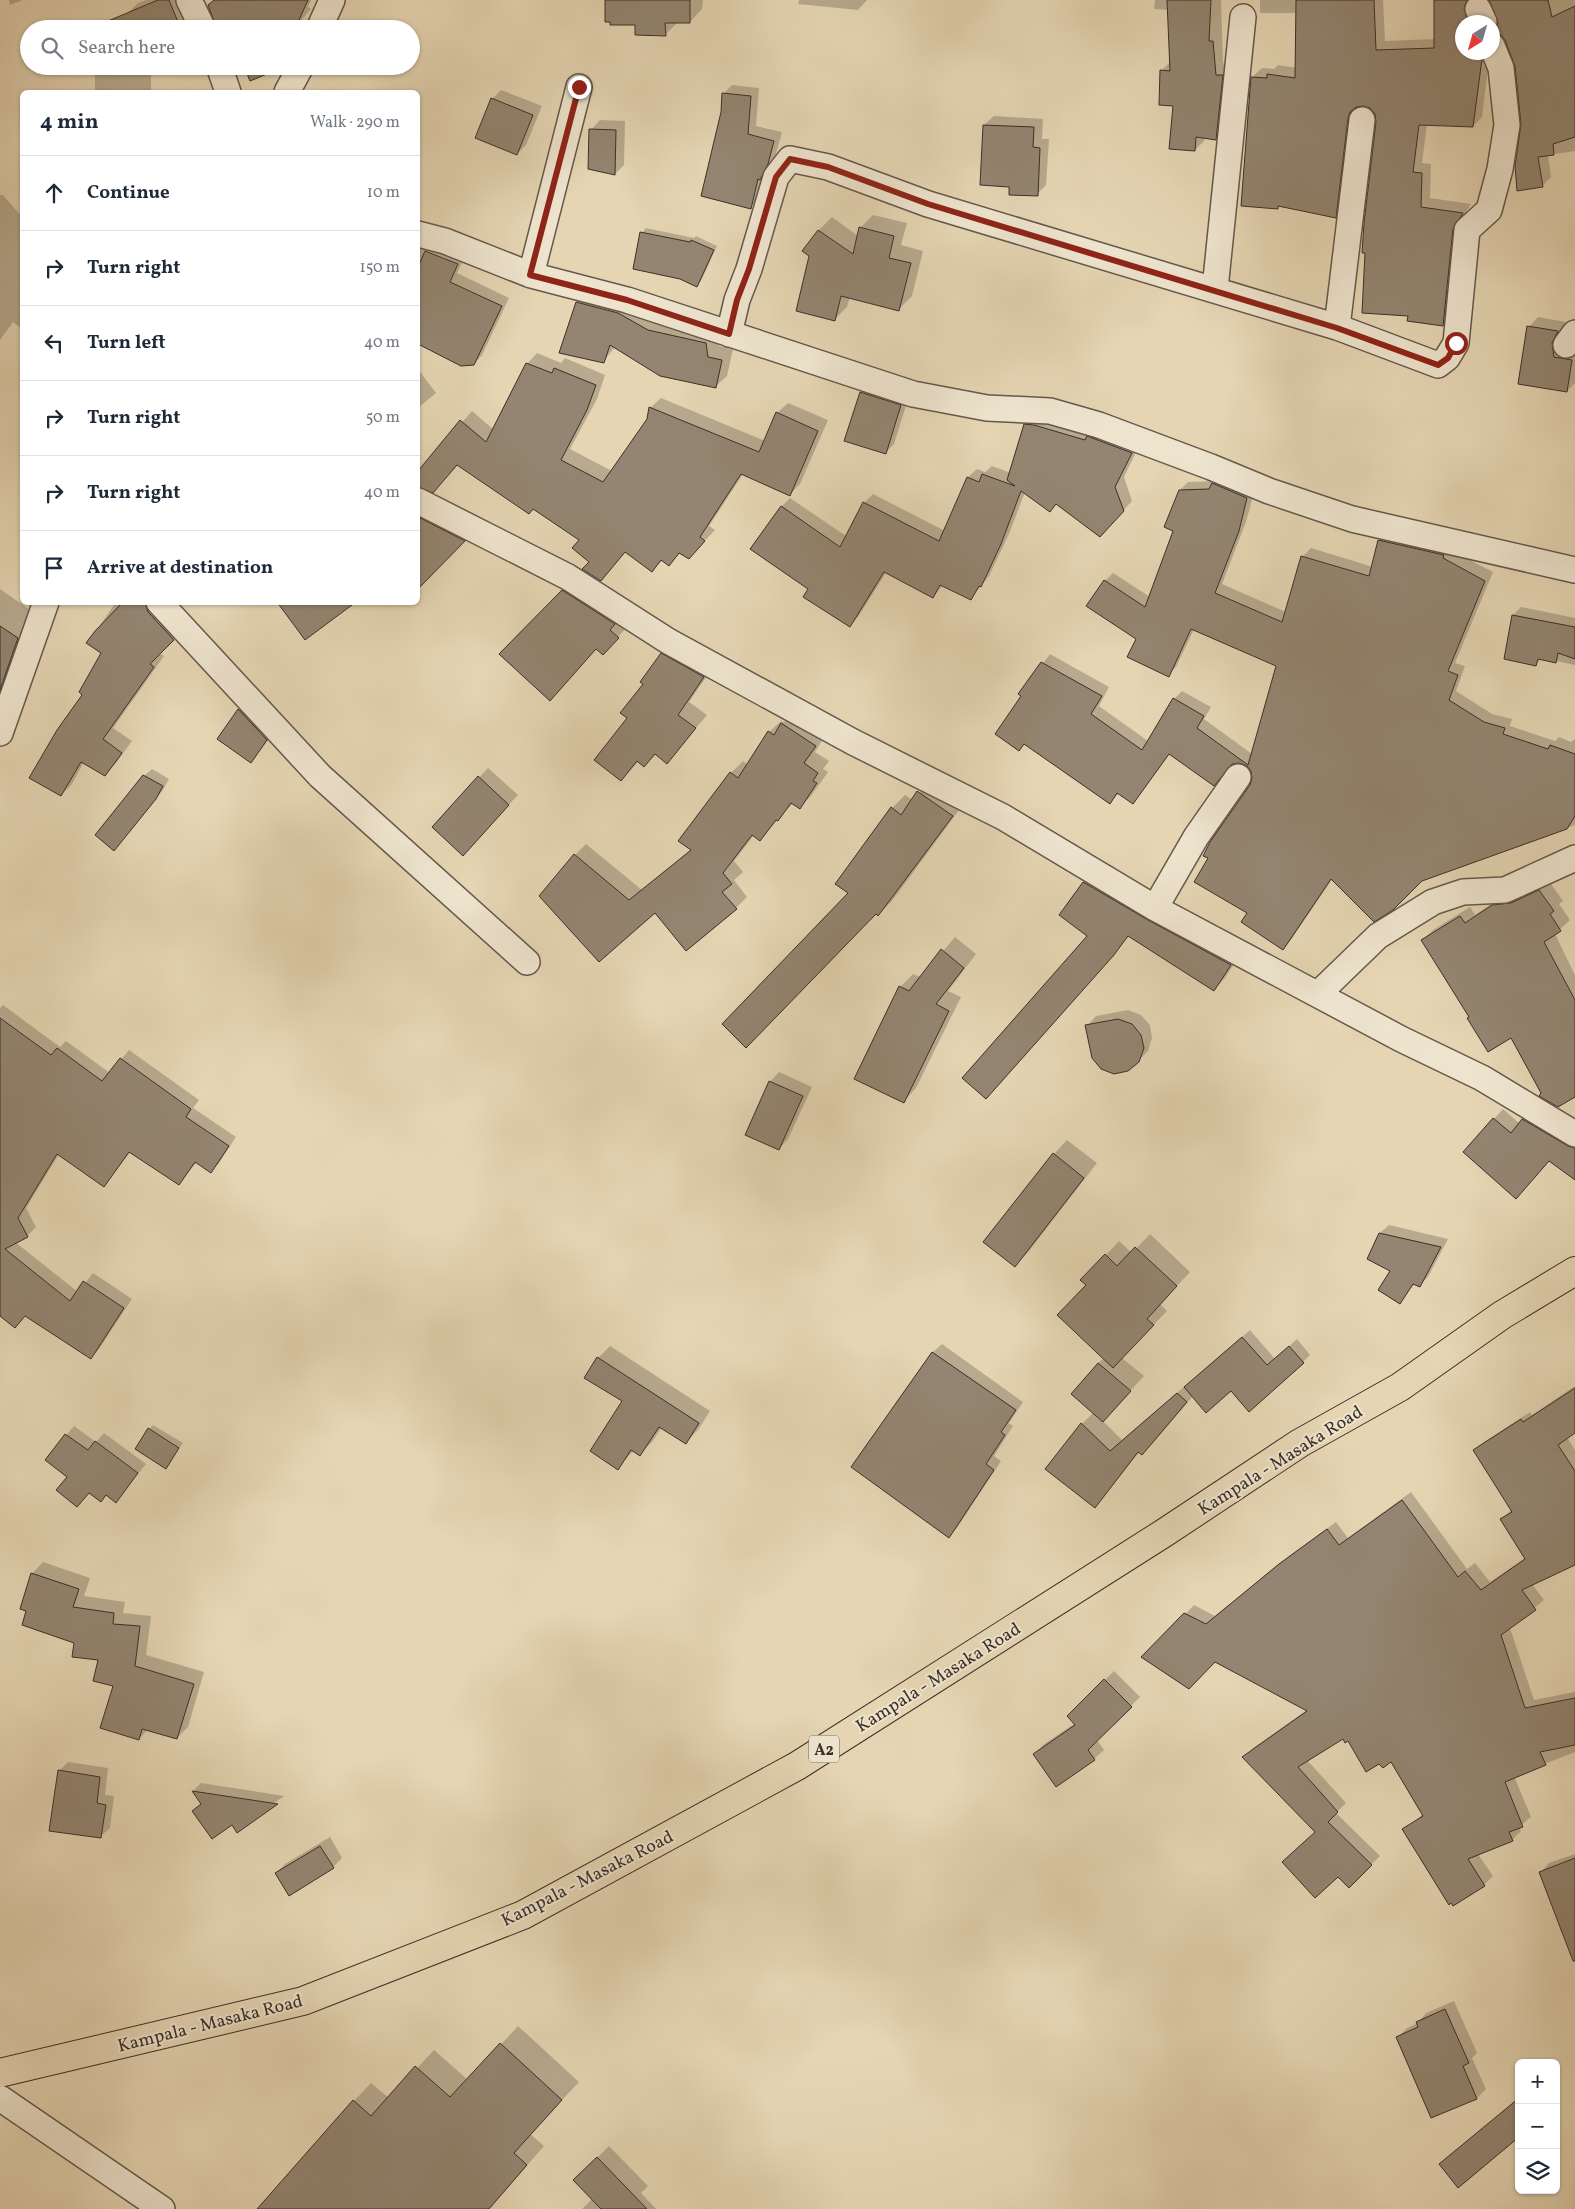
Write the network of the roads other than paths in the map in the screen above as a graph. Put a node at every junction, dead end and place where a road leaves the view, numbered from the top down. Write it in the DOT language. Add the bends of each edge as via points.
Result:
graph roads {
  1 [pos="189,0"];
  2 [pos="332,0"];
  3 [pos="1243,17"];
  4 [pos="199,20"];
  5 [pos="323,20"];
  6 [pos="1498,60"];
  7 [pos="222,75"];
  8 [pos="296,75"];
  9 [pos="579,87"];
  10 [pos="227,90"];
  11 [pos="288,90"];
  12 [pos="1362,120"];
  13 [pos="420,235"];
  14 [pos="530,275"];
  15 [pos="1215,289"];
  16 [pos="1337,328"];
  17 [pos="729,334"];
  18 [pos="420,502"];
  19 [pos="1575,570"];
  20 [pos="45,605"];
  21 [pos="162,605"];
  22 [pos="0,733"];
  23 [pos="1238,777"];
  24 [pos="1575,858"];
  25 [pos="1155,908"];
  26 [pos="526,962"];
  27 [pos="1318,994"];
  28 [pos="1575,1134"];
  29 [pos="1575,1271"];
  30 [pos="0,2073"];
  31 [pos="0,2098"];
  32 [pos="162,2209"];
  1 -- 4 [label="street"];
  2 -- 5 [label="street"];
  3 -- 15 [label="street"];
  6 -- 16 [label="street" via="1507,125 1500,169 1489,210 1467,230 1456,343 1448,358 1438,365"];
  7 -- 10 [label="street"];
  8 -- 11 [label="street"];
  9 -- 14 [label="street"];
  12 -- 16 [label="street"];
  13 -- 14 [label="street" via="445,241"];
  14 -- 17 [label="street" via="627,300"];
  15 -- 16 [label="street"];
  15 -- 17 [label="street" via="928,204 828,167 790,159 776,177"];
  17 -- 19 [label="street" via="913,394 987,408 1050,411 1099,425 1352,519"];
  18 -- 25 [label="street" via="568,577 668,641 845,737 1003,817"];
  20 -- 22 [label="street"];
  21 -- 26 [label="street" via="320,776"];
  23 -- 25 [label="street" via="1196,837"];
  24 -- 27 [label="street" via="1504,890 1463,892 1433,902 1378,936"];
  25 -- 27 [label="street"];
  27 -- 28 [label="street" via="1482,1078"];
  29 -- 30 [label="main road, Kampala - Masaka Road / A2" via="1502,1315 1400,1388 1300,1443 797,1766 523,1915 303,2002"];
  31 -- 32 [label="street"];
}
